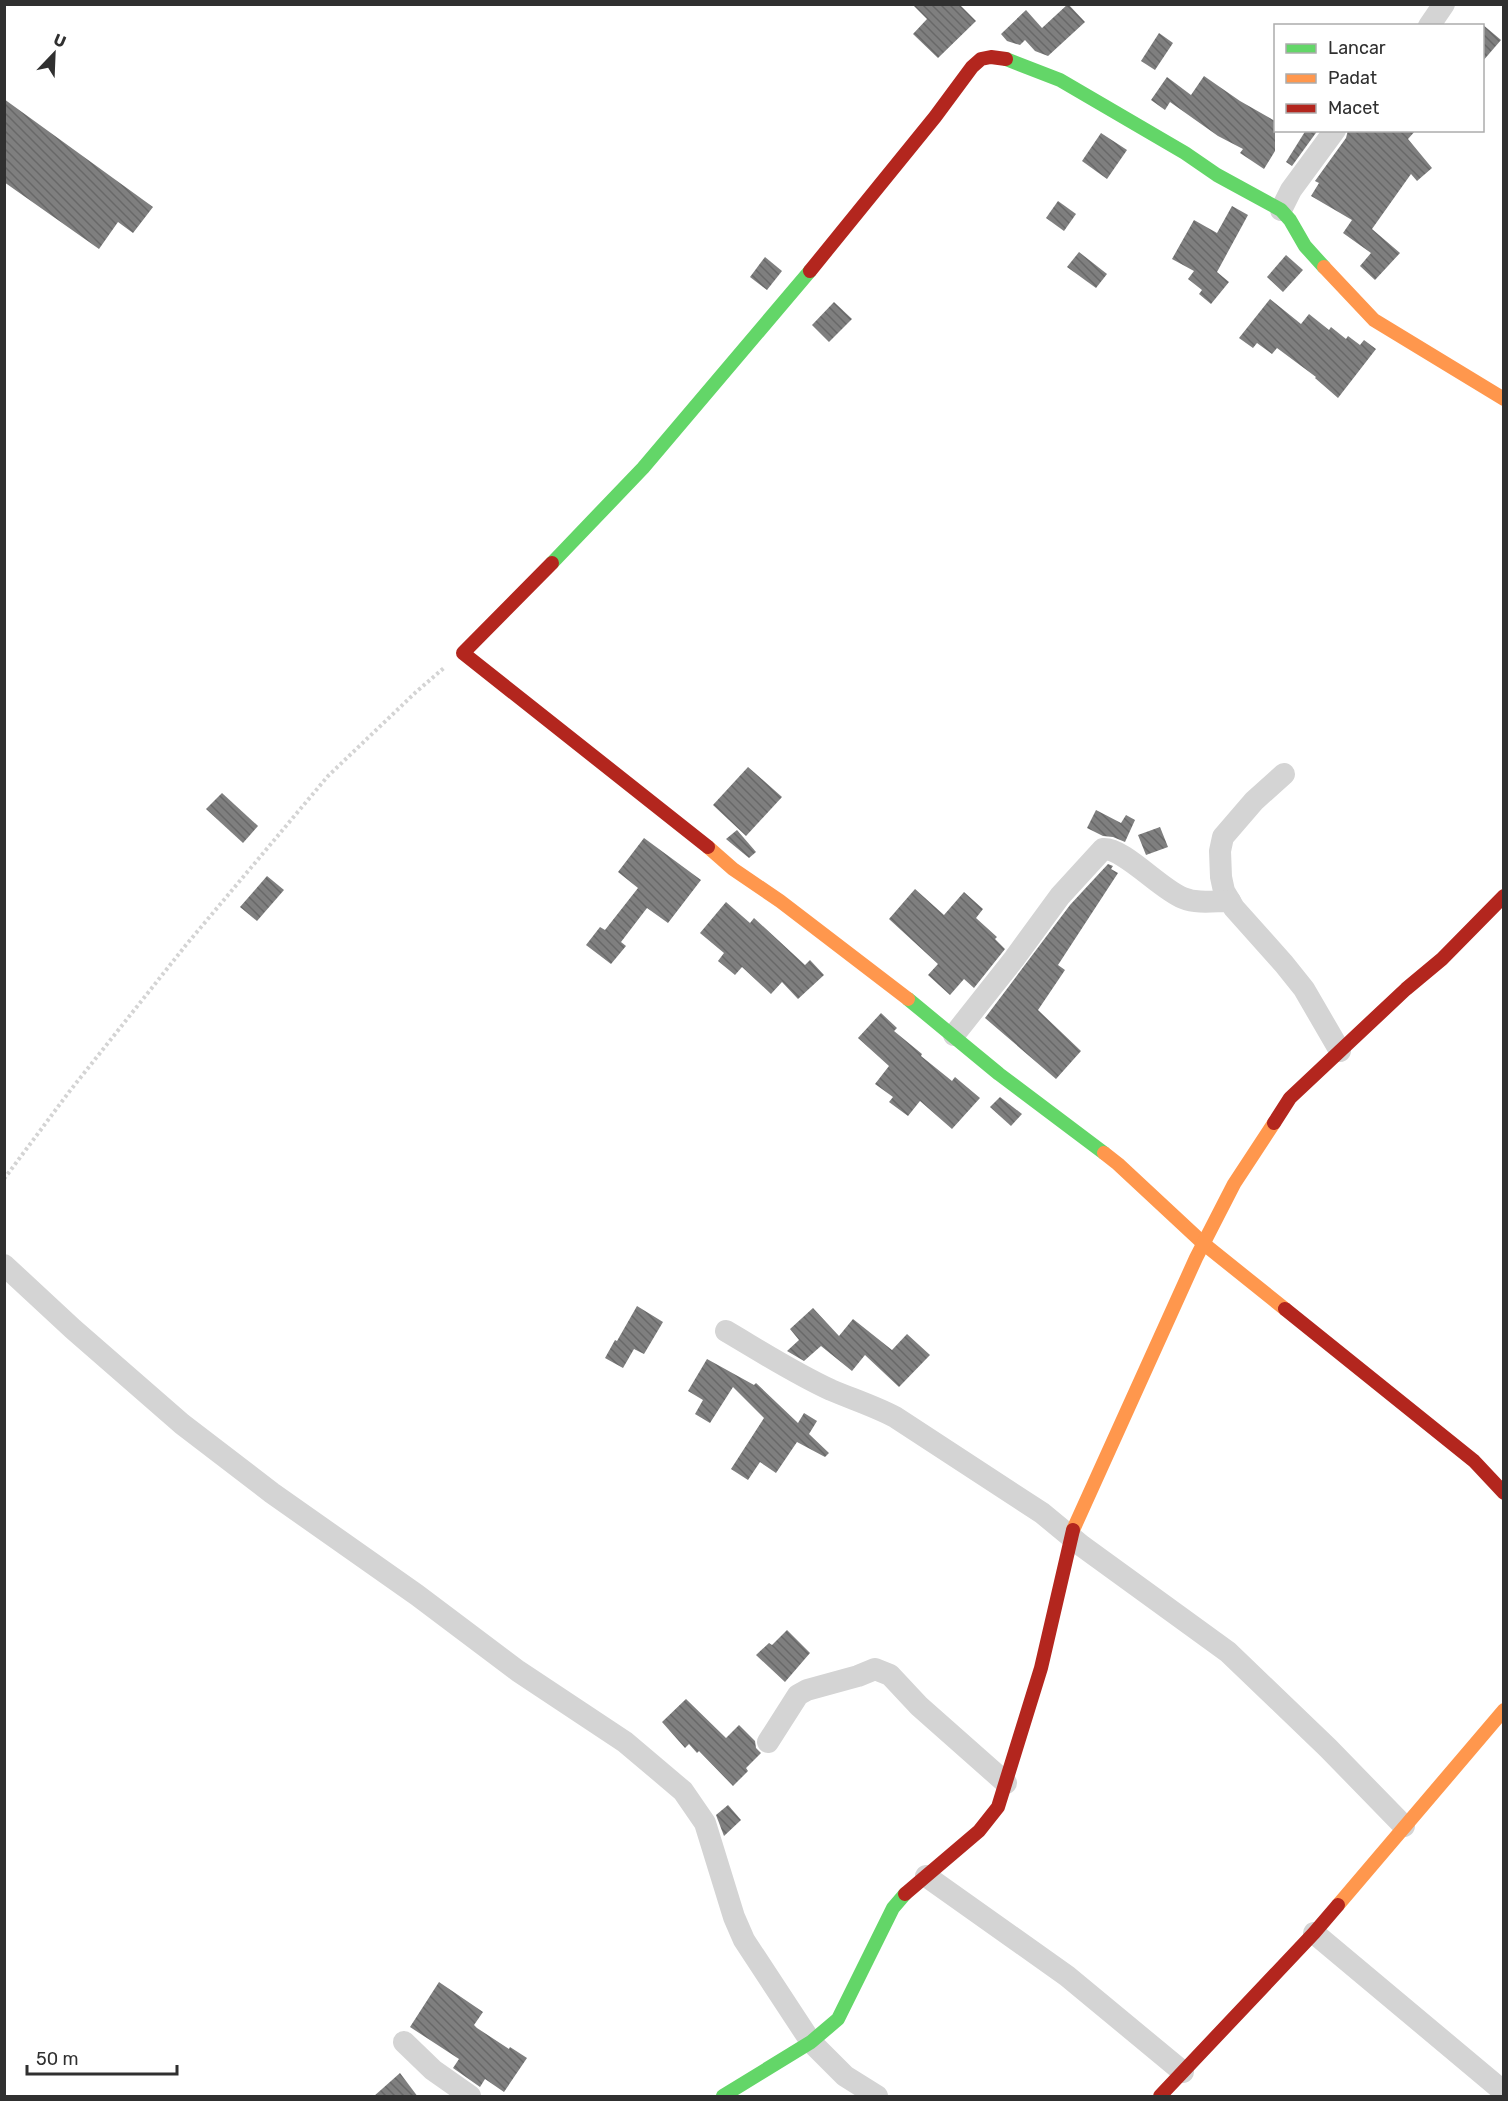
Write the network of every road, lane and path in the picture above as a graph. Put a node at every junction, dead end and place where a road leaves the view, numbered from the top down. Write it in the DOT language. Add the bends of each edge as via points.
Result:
graph roads {
  1 [pos="1444,4"];
  2 [pos="1430,24"];
  3 [pos="1334,132"];
  4 [pos="1281,210"];
  5 [pos="1503,399"];
  6 [pos="463,653"];
  7 [pos="1284,774"];
  8 [pos="1503,896"];
  9 [pos="1230,901"];
  10 [pos="954,1035"];
  11 [pos="1340,1051"];
  12 [pos="4,1179"];
  13 [pos="1204,1244"];
  14 [pos="4,1265"];
  15 [pos="726,1331"];
  16 [pos="1503,1493"];
  17 [pos="1070,1536"];
  18 [pos="1503,1711"];
  19 [pos="768,1742"];
  20 [pos="1006,1783"];
  21 [pos="1404,1826"];
  22 [pos="926,1876"];
  23 [pos="1314,1932"];
  24 [pos="404,2042"];
  25 [pos="811,2042"];
  26 [pos="1183,2072"];
  27 [pos="1503,2092"];
  28 [pos="470,2097"];
  29 [pos="723,2097"];
  30 [pos="877,2097"];
  31 [pos="1160,2097"];
  1 -- 2 [label="street"];
  3 -- 4 [label="street"];
  4 -- 5 [label="street" via="1305,246 1374,320"];
  4 -- 6 [label="street" via="1059,80 1005,59 981,59 643,468"];
  6 -- 10 [label="street" via="734,869"];
  6 -- 12 [label="path" via="328,776 186,945"];
  7 -- 9 [label="street" via="1223,837 1221,877"];
  8 -- 11 [label="street" via="1442,959"];
  9 -- 10 [label="street" via="1203,902 1182,897 1123,856 1103,849 1060,896"];
  9 -- 11 [label="street" via="1304,989"];
  10 -- 13 [label="street" via="1118,1164"];
  11 -- 13 [label="street" via="1290,1098 1234,1184"];
  13 -- 16 [label="street" via="1474,1461"];
  13 -- 17 [label="street"];
  14 -- 25 [label="street" via="191,1431 518,1671 625,1742 683,1791 705,1823 744,1940"];
  15 -- 17 [label="street" via="806,1378 895,1417 1042,1513"];
  17 -- 20 [label="street" via="1041,1668"];
  17 -- 21 [label="street" via="1228,1652"];
  18 -- 21 [label="street"];
  19 -- 20 [label="street" via="798,1695 875,1669 890,1675"];
  20 -- 22 [label="street" via="998,1807 986,1824"];
  21 -- 23 [label="street"];
  22 -- 25 [label="street" via="893,1908 838,2019"];
  22 -- 26 [label="street" via="1067,1976"];
  23 -- 26 [label="street"];
  23 -- 27 [label="street"];
  24 -- 28 [label="street"];
  25 -- 29 [label="street"];
  25 -- 30 [label="street" via="845,2076"];
  26 -- 31 [label="street"];
}
